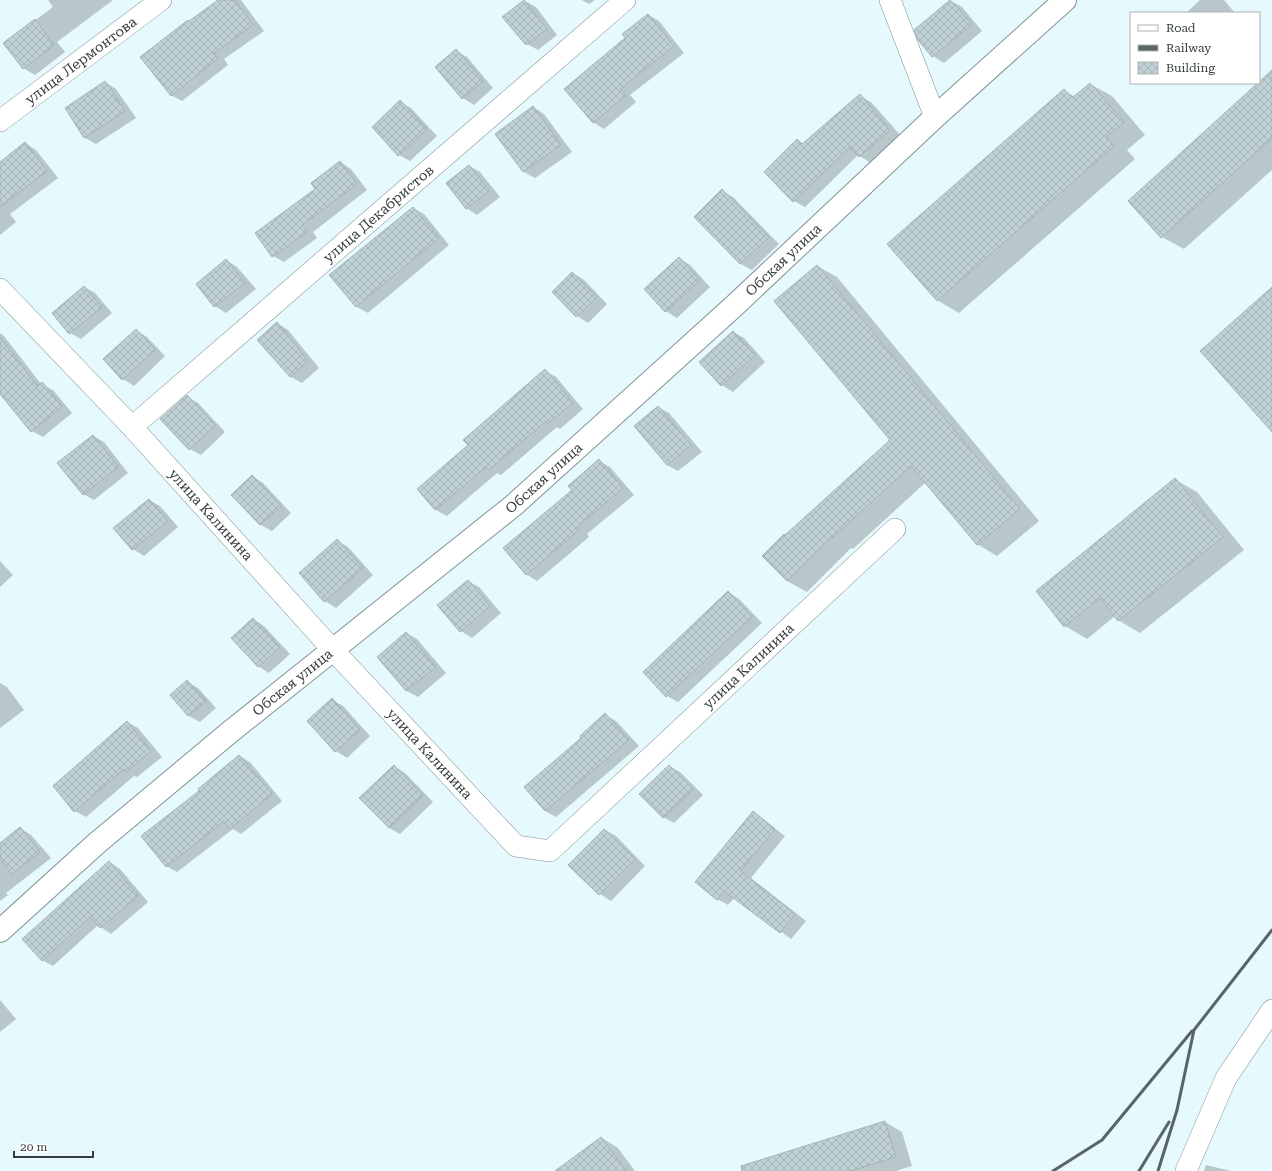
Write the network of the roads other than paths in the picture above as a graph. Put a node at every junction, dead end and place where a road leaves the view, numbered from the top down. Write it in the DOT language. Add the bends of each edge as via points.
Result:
graph roads {
  1 [pos="160,0"];
  2 [pos="625,0"];
  3 [pos="890,0"];
  4 [pos="1065,0"];
  5 [pos="935,117"];
  6 [pos="0,120"];
  7 [pos="0,289"];
  8 [pos="132,427"];
  9 [pos="895,529"];
  10 [pos="332,649"];
  11 [pos="0,931"];
  12 [pos="1272,1010"];
  13 [pos="1186,1171"];
  1 -- 6 [label="street, улица Лермонтова"];
  2 -- 8 [label="street, улица Декабристов"];
  3 -- 5 [label="street"];
  4 -- 5 [label="street, Обская улица"];
  5 -- 10 [label="street, Обская улица" via="733,307 514,505"];
  7 -- 8 [label="street, улица Калинина"];
  8 -- 10 [label="street, улица Калинина"];
  9 -- 10 [label="street, улица Калинина" via="550,851 516,846"];
  10 -- 11 [label="street, Обская улица" via="97,843"];
  12 -- 13 [label="street" via="1226,1078"];
}
